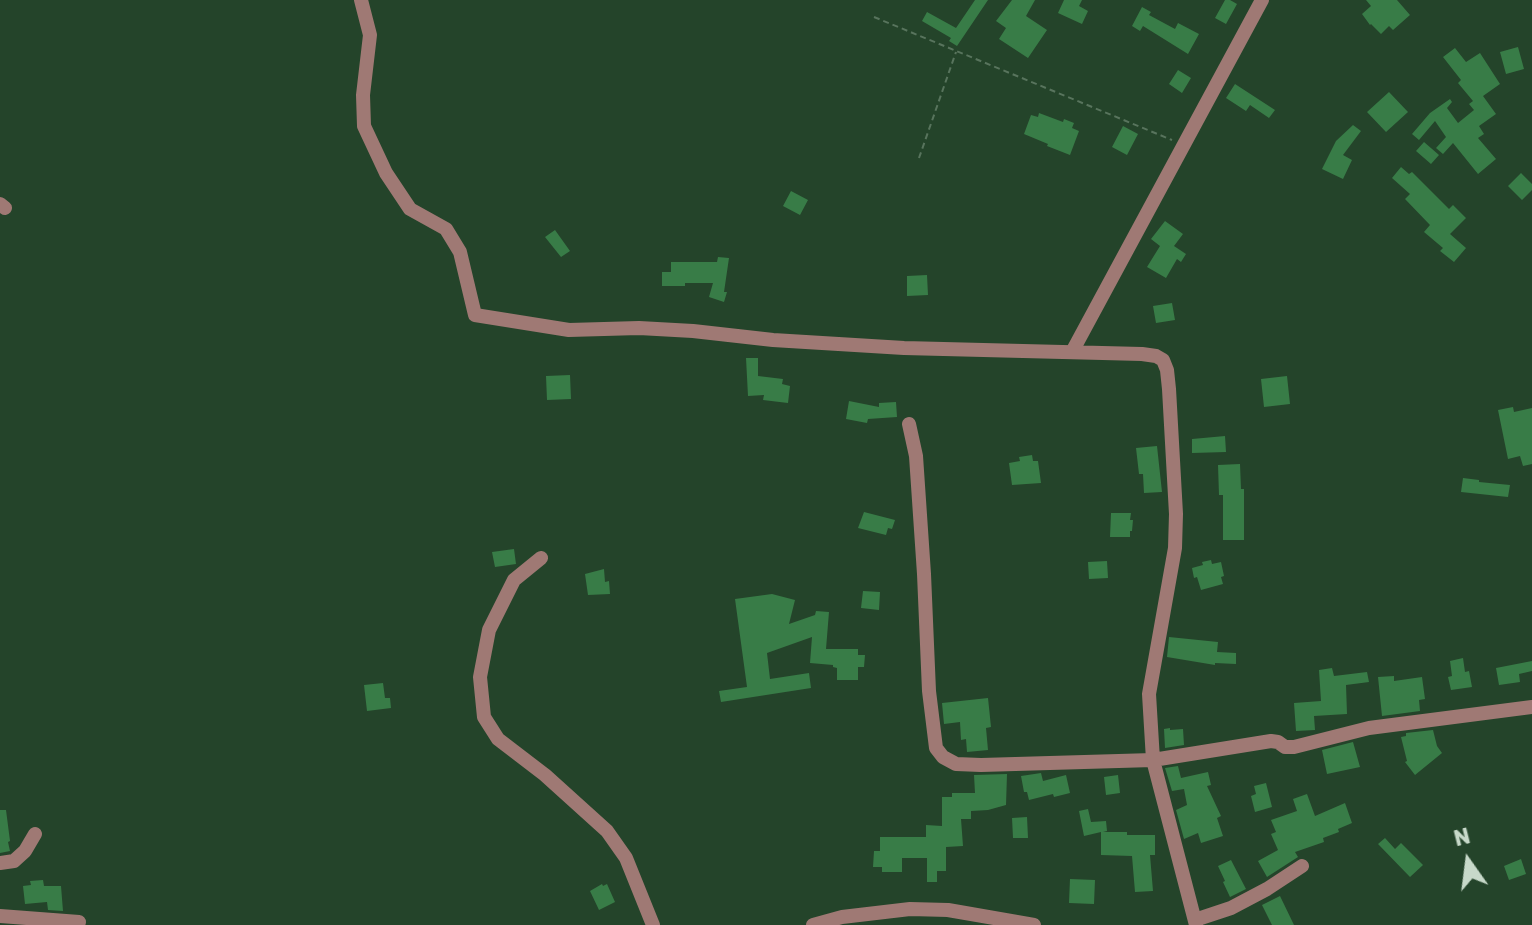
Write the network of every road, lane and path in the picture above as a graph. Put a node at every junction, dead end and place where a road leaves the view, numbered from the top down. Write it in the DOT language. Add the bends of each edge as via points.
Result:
graph roads {
  1 [pos="361,0"];
  2 [pos="1262,0"];
  3 [pos="874,17"];
  4 [pos="957,51"];
  5 [pos="1184,145"];
  6 [pos="919,158"];
  7 [pos="1072,352"];
  8 [pos="909,424"];
  9 [pos="541,558"];
  10 [pos="1532,707"];
  11 [pos="1153,760"];
  12 [pos="35,834"];
  13 [pos="0,863"];
  14 [pos="1302,866"];
  15 [pos="0,916"];
  16 [pos="79,922"];
  17 [pos="1196,923"];
  18 [pos="653,925"];
  19 [pos="813,925"];
  20 [pos="1034,925"];
  1 -- 7 [label="street" via="370,35 364,126 410,209 446,229 460,252 475,315 569,330 639,328 904,348"];
  2 -- 5 [label="street"];
  3 -- 4 [label="path"];
  4 -- 5 [label="path"];
  4 -- 6 [label="path"];
  5 -- 7 [label="street"];
  7 -- 11 [label="street" via="1156,356 1167,370 1176,514 1149,694"];
  8 -- 11 [label="street" via="916,456 929,691 939,753 964,765"];
  9 -- 18 [label="street" via="514,580 489,630 480,677 484,717 498,739 607,831 626,858"];
  10 -- 11 [label="street" via="1369,728 1294,747 1271,741"];
  11 -- 17 [label="street"];
  12 -- 13 [label="street" via="14,861"];
  14 -- 17 [label="street"];
  15 -- 16 [label="street"];
  19 -- 20 [label="street" via="910,909"];
}
